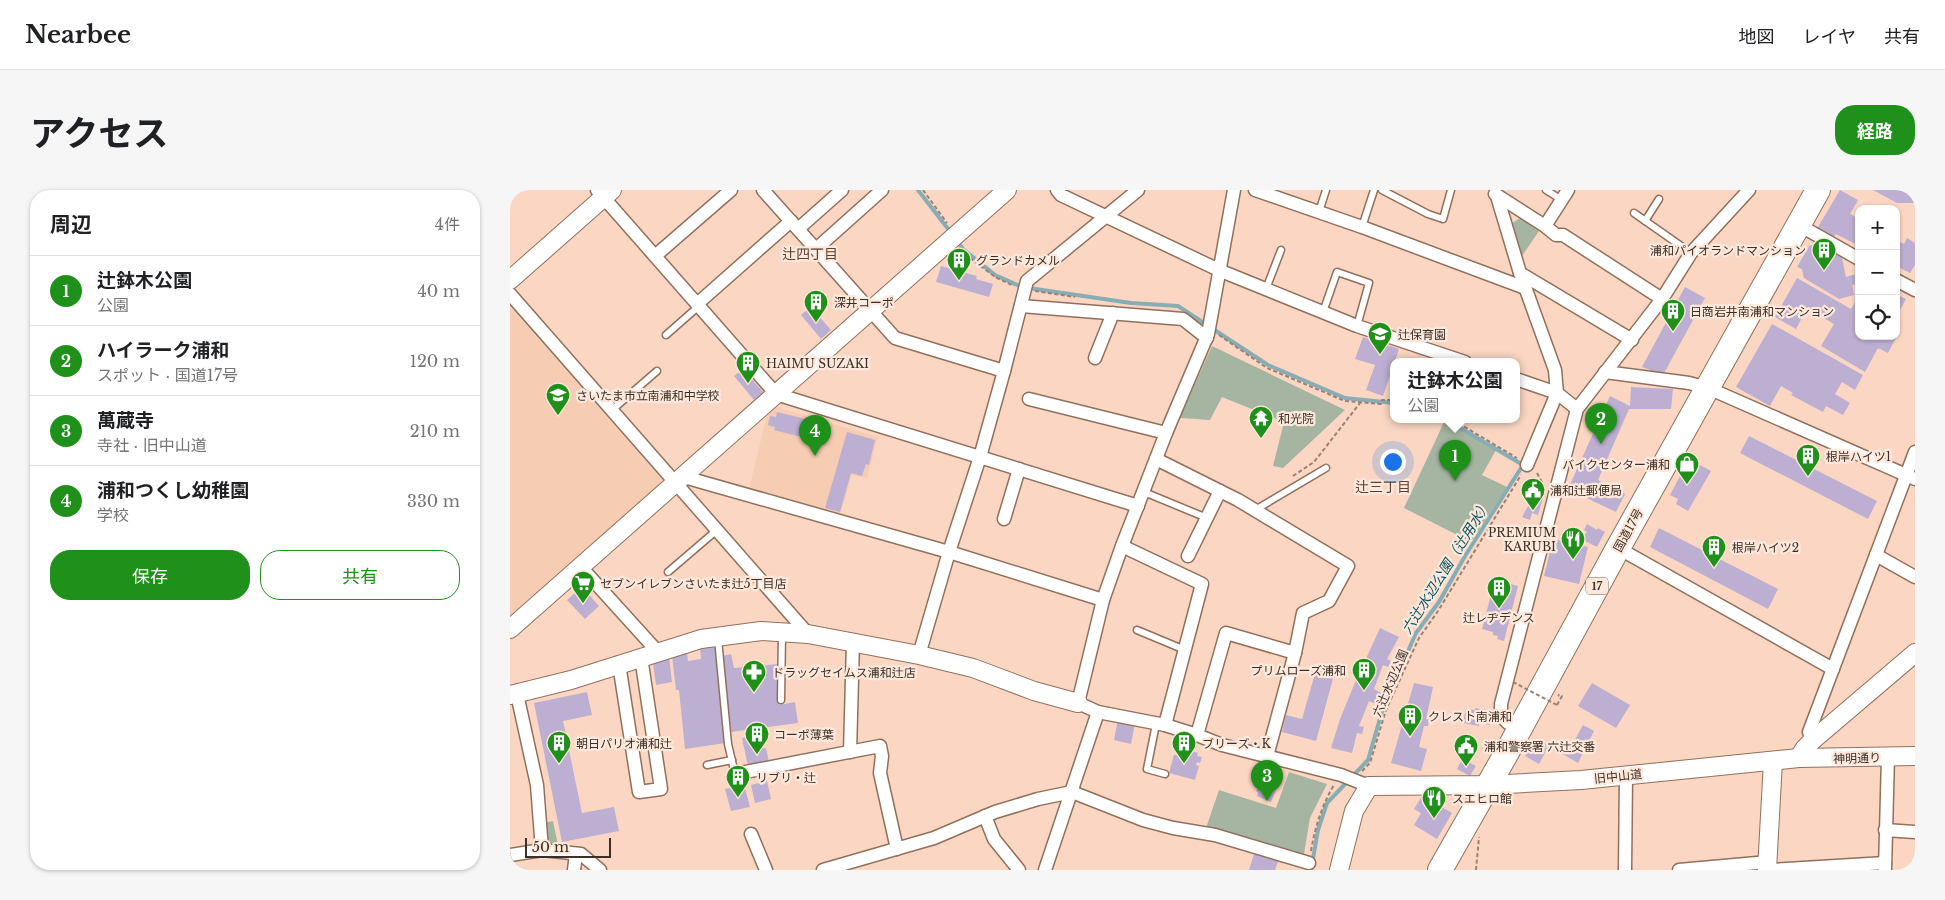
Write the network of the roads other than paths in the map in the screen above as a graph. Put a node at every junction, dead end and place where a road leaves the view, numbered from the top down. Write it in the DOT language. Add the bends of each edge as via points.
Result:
graph roads {
  1 [pos="731,190"];
  2 [pos="763,190"];
  3 [pos="842,190"];
  4 [pos="882,190"];
  5 [pos="1008,190"];
  6 [pos="1057,190"];
  7 [pos="1138,190"];
  8 [pos="1234,190"];
  9 [pos="1255,190"];
  10 [pos="1326,190"];
  11 [pos="1374,190"];
  12 [pos="1382,190"];
  13 [pos="1451,190"];
  14 [pos="1546,190"];
  15 [pos="1750,190"];
  16 [pos="1818,190"];
  17 [pos="604,192"];
  18 [pos="1494,193"];
  19 [pos="1565,195"];
  20 [pos="1659,199"];
  21 [pos="1319,212"];
  22 [pos="1634,213"];
  23 [pos="1106,216"];
  24 [pos="1645,221"];
  25 [pos="794,225"];
  26 [pos="1799,225"];
  27 [pos="1545,226"];
  28 [pos="1362,227"];
  29 [pos="816,249"];
  30 [pos="1281,250"];
  31 [pos="1692,253"];
  32 [pos="655,256"];
  33 [pos="1855,257"];
  34 [pos="1221,271"];
  35 [pos="1520,273"];
  36 [pos="510,280"];
  37 [pos="1900,282"];
  38 [pos="1525,288"];
  39 [pos="1266,289"];
  40 [pos="1915,290"];
  41 [pos="510,294"];
  42 [pos="1662,299"];
  43 [pos="698,305"];
  44 [pos="1020,306"];
  45 [pos="870,310"];
  46 [pos="1323,312"];
  47 [pos="1113,314"];
  48 [pos="1357,326"];
  49 [pos="666,335"];
  50 [pos="1207,338"];
  51 [pos="1632,340"];
  52 [pos="1095,358"];
  53 [pos="1453,358"];
  54 [pos="657,371"];
  55 [pos="1004,371"];
  56 [pos="1605,372"];
  57 [pos="1520,380"];
  58 [pos="1708,388"];
  59 [pos="1557,393"];
  60 [pos="776,394"];
  61 [pos="1029,399"];
  62 [pos="1577,409"];
  63 [pos="612,410"];
  64 [pos="1166,433"];
  65 [pos="1915,452"];
  66 [pos="980,457"];
  67 [pos="1156,459"];
  68 [pos="1527,465"];
  69 [pos="1326,468"];
  70 [pos="1019,469"];
  71 [pos="1911,477"];
  72 [pos="680,480"];
  73 [pos="1220,491"];
  74 [pos="1144,492"];
  75 [pos="1138,506"];
  76 [pos="1255,510"];
  77 [pos="1207,518"];
  78 [pos="1004,519"];
  79 [pos="717,530"];
  80 [pos="1122,546"];
  81 [pos="1618,548"];
  82 [pos="949,552"];
  83 [pos="1876,555"];
  84 [pos="1188,556"];
  85 [pos="581,567"];
  86 [pos="668,572"];
  87 [pos="1915,577"];
  88 [pos="1103,600"];
  89 [pos="510,630"];
  90 [pos="1137,630"];
  91 [pos="782,632"];
  92 [pos="808,634"];
  93 [pos="718,636"];
  94 [pos="853,642"];
  95 [pos="1185,650"];
  96 [pos="1295,653"];
  97 [pos="1915,653"];
  98 [pos="650,654"];
  99 [pos="919,655"];
  100 [pos="619,664"];
  101 [pos="1833,669"];
  102 [pos="513,693"];
  103 [pos="781,700"];
  104 [pos="1078,704"];
  105 [pos="1098,712"];
  106 [pos="1161,725"];
  107 [pos="1520,728"];
  108 [pos="1197,735"];
  109 [pos="1813,740"];
  110 [pos="850,752"];
  111 [pos="1267,756"];
  112 [pos="1888,756"];
  113 [pos="1915,756"];
  114 [pos="1799,758"];
  115 [pos="732,760"];
  116 [pos="1773,761"];
  117 [pos="707,765"];
  118 [pos="734,774"];
  119 [pos="1165,774"];
  120 [pos="1626,775"];
  121 [pos="1369,786"];
  122 [pos="1488,786"];
  123 [pos="1072,792"];
  124 [pos="985,816"];
  125 [pos="1885,830"];
  126 [pos="1915,832"];
  127 [pos="751,834"];
  128 [pos="897,849"];
  129 [pos="542,850"];
  130 [pos="576,854"];
  131 [pos="510,855"];
  132 [pos="1309,863"];
  133 [pos="1885,866"];
  134 [pos="1768,867"];
  135 [pos="839,868"];
  136 [pos="574,870"];
  137 [pos="600,870"];
  138 [pos="766,870"];
  139 [pos="823,870"];
  140 [pos="1019,870"];
  141 [pos="1045,870"];
  142 [pos="1339,870"];
  143 [pos="1440,870"];
  144 [pos="1625,870"];
  145 [pos="1688,870"];
  1 -- 32 [label="street"];
  2 -- 25 [label="street"];
  3 -- 25 [label="street"];
  4 -- 29 [label="street"];
  5 -- 45 [label="street"];
  6 -- 23 [label="street" via="1061,195"];
  7 -- 23 [label="street"];
  8 -- 34 [label="street"];
  9 -- 21 [label="street"];
  10 -- 21 [label="lane"];
  11 -- 28 [label="lane"];
  12 -- 13 [label="lane" via="1443,219"];
  14 -- 19 [label="lane"];
  15 -- 31 [label="street"];
  16 -- 26 [label="highway, 国道17号 / 17"];
  17 -- 32 [label="street"];
  17 -- 36 [label="street"];
  18 -- 27 [label="street"];
  18 -- 35 [label="street"];
  19 -- 27 [label="street"];
  20 -- 24 [label="lane"];
  21 -- 28 [label="street"];
  22 -- 24 [label="lane"];
  23 -- 34 [label="street"];
  23 -- 44 [label="street" via="1027,281"];
  24 -- 31 [label="lane"];
  25 -- 29 [label="street"];
  25 -- 43 [label="street"];
  26 -- 33 [label="street"];
  26 -- 58 [label="highway, 国道17号 / 17"];
  27 -- 42 [label="street"];
  28 -- 38 [label="street"];
  29 -- 45 [label="street"];
  30 -- 39 [label="lane"];
  31 -- 42 [label="street"];
  32 -- 43 [label="street"];
  34 -- 39 [label="street"];
  34 -- 50 [label="street"];
  35 -- 38 [label="street"];
  35 -- 51 [label="street"];
  37 -- 40 [label="street"];
  38 -- 59 [label="street" via="1555,370"];
  39 -- 46 [label="street"];
  41 -- 63 [label="street"];
  42 -- 51 [label="street"];
  43 -- 49 [label="lane"];
  43 -- 60 [label="street"];
  44 -- 47 [label="street"];
  44 -- 55 [label="street"];
  45 -- 55 [label="street" via="895,338"];
  45 -- 60 [label="street"];
  46 -- 48 [label="street"];
  46 -- 48 [label="lane" via="1337,272 1369,283"];
  47 -- 50 [label="street" via="1183,319"];
  47 -- 52 [label="street"];
  48 -- 53 [label="street"];
  50 -- 64 [label="street"];
  51 -- 56 [label="street"];
  54 -- 63 [label="lane"];
  55 -- 66 [label="street"];
  56 -- 58 [label="street"];
  56 -- 62 [label="street"];
  57 -- 59 [label="street"];
  58 -- 71 [label="street"];
  58 -- 81 [label="highway, 国道17号 / 17"];
  59 -- 62 [label="street"];
  59 -- 68 [label="street"];
  60 -- 66 [label="street"];
  60 -- 72 [label="street"];
  61 -- 64 [label="street"];
  62 -- 107 [label="street" via="1501,704 1501,716"];
  63 -- 72 [label="street"];
  64 -- 67 [label="street"];
  65 -- 71 [label="street"];
  66 -- 70 [label="street"];
  66 -- 82 [label="street"];
  67 -- 73 [label="street"];
  67 -- 74 [label="street"];
  69 -- 76 [label="lane"];
  70 -- 75 [label="street"];
  70 -- 78 [label="street"];
  71 -- 83 [label="street"];
  72 -- 79 [label="street"];
  72 -- 82 [label="street"];
  72 -- 85 [label="street"];
  73 -- 76 [label="street"];
  73 -- 77 [label="street"];
  74 -- 75 [label="street"];
  74 -- 77 [label="lane"];
  75 -- 80 [label="street"];
  76 -- 96 [label="street" via="1348,566 1329,600 1303,613"];
  77 -- 84 [label="street"];
  79 -- 86 [label="lane"];
  79 -- 92 [label="street"];
  80 -- 88 [label="street"];
  80 -- 95 [label="street" via="1202,584"];
  81 -- 101 [label="street"];
  81 -- 107 [label="highway, 国道17号 / 17"];
  82 -- 88 [label="street"];
  82 -- 99 [label="street"];
  83 -- 87 [label="street"];
  83 -- 101 [label="street"];
  85 -- 89 [label="street"];
  85 -- 98 [label="street"];
  88 -- 104 [label="street"];
  90 -- 95 [label="lane"];
  91 -- 92 [label="street"];
  91 -- 93 [label="street"];
  91 -- 103 [label="lane"];
  92 -- 94 [label="street"];
  93 -- 98 [label="street"];
  93 -- 115 [label="lane"];
  94 -- 99 [label="street"];
  94 -- 110 [label="street"];
  95 -- 106 [label="street"];
  96 -- 108 [label="street" via="1226,633"];
  96 -- 111 [label="street"];
  97 -- 109 [label="street"];
  98 -- 100 [label="street"];
  98 -- 100 [label="street" via="661,789 639,792"];
  99 -- 104 [label="street" via="973,668"];
  100 -- 102 [label="street" via="571,680"];
  101 -- 109 [label="street" via="1809,732"];
  102 -- 129 [label="street" via="537,785"];
  104 -- 105 [label="street"];
  105 -- 106 [label="street"];
  105 -- 123 [label="street"];
  106 -- 108 [label="street"];
  106 -- 119 [label="lane" via="1147,769"];
  107 -- 122 [label="highway, 国道17号 / 17"];
  108 -- 111 [label="street"];
  109 -- 114 [label="street"];
  110 -- 118 [label="street"];
  110 -- 128 [label="street" via="880,746 880,773"];
  111 -- 121 [label="street"];
  112 -- 113 [label="street, 神明通り"];
  112 -- 114 [label="street, 神明通り"];
  112 -- 125 [label="street"];
  114 -- 116 [label="street, 旧中山道"];
  115 -- 117 [label="lane"];
  115 -- 118 [label="lane"];
  116 -- 120 [label="street, 旧中山道"];
  116 -- 134 [label="street"];
  120 -- 122 [label="street, 旧中山道"];
  120 -- 144 [label="street"];
  121 -- 122 [label="street, 旧中山道"];
  121 -- 142 [label="street" via="1354,811"];
  122 -- 143 [label="highway, 国道17号 / 17"];
  123 -- 124 [label="street"];
  123 -- 132 [label="street" via="1143,820 1215,835"];
  123 -- 141 [label="street"];
  124 -- 128 [label="street" via="934,838"];
  124 -- 140 [label="street" via="994,839"];
  125 -- 126 [label="street"];
  125 -- 133 [label="street"];
  127 -- 138 [label="street"];
  128 -- 135 [label="street"];
  129 -- 130 [label="street"];
  129 -- 131 [label="street"];
  130 -- 136 [label="street"];
  130 -- 137 [label="street" via="581,854"];
  133 -- 134 [label="street"];
  134 -- 145 [label="street"];
  135 -- 139 [label="street"];
}
